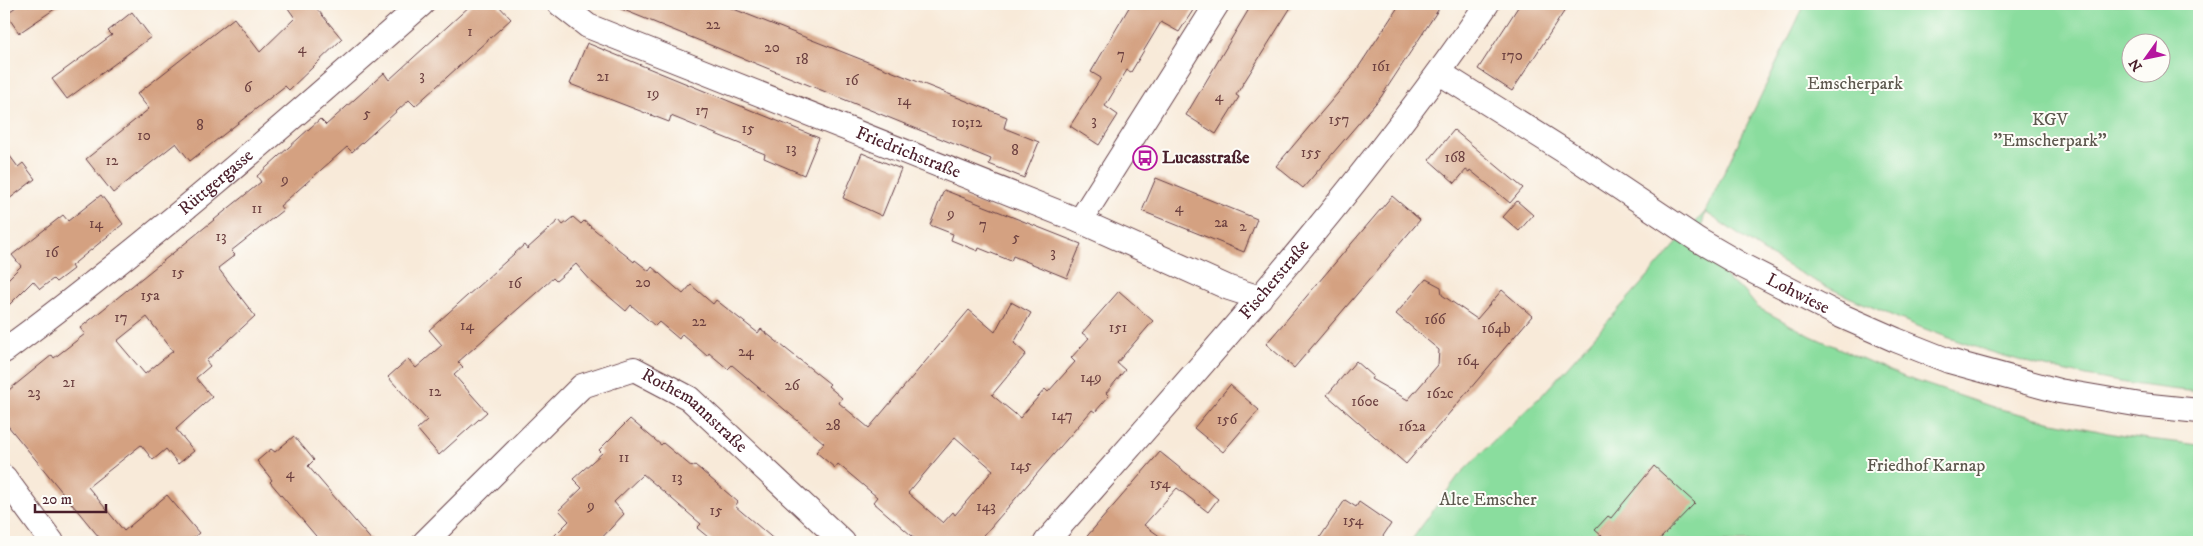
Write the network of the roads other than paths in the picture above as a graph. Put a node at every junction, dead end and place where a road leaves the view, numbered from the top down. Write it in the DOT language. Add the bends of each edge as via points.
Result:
graph roads {
  1 [pos="422,4"];
  2 [pos="560,4"];
  3 [pos="1217,4"];
  4 [pos="1487,4"];
  5 [pos="1440,73"];
  6 [pos="1080,221"];
  7 [pos="1260,298"];
  8 [pos="4,351"];
  9 [pos="2199,411"];
  10 [pos="4,477"];
  11 [pos="52,542"];
  12 [pos="425,542"];
  13 [pos="843,542"];
  14 [pos="1046,542"];
  1 -- 8 [label="street, Rüttgergasse" via="270,138 74,299"];
  2 -- 6 [label="street, Friedrichstraße" via="588,26"];
  3 -- 6 [label="street"];
  4 -- 5 [label="street, Fischerstraße"];
  5 -- 7 [label="street, Fischerstraße"];
  5 -- 9 [label="street, Lohwiese" via="1698,240 1888,337 1949,361 2059,391"];
  6 -- 7 [label="street, Friedrichstraße" via="1229,288"];
  7 -- 14 [label="street, Fischerstraße"];
  10 -- 11 [label="street"];
  12 -- 13 [label="street, Rothemannstraße" via="582,386 634,369 690,398"];
}
